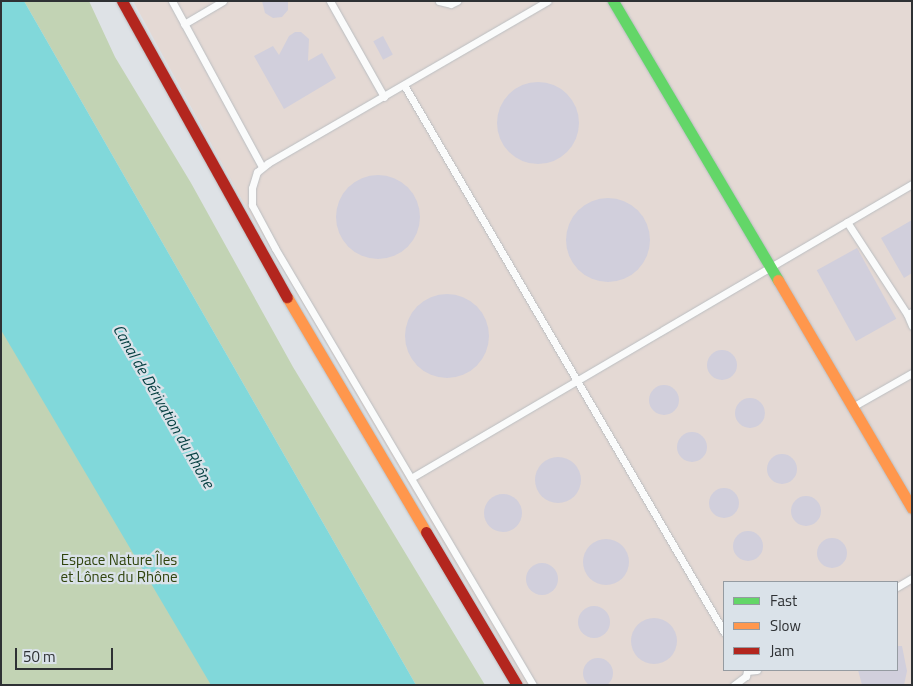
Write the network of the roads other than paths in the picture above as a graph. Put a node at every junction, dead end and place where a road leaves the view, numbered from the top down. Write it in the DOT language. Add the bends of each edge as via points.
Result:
graph roads {
  1 [pos="122,1"];
  2 [pos="172,1"];
  3 [pos="223,1"];
  4 [pos="330,1"];
  5 [pos="439,1"];
  6 [pos="457,1"];
  7 [pos="547,1"];
  8 [pos="613,1"];
  9 [pos="184,24"];
  10 [pos="404,85"];
  11 [pos="384,97"];
  12 [pos="262,167"];
  13 [pos="912,184"];
  14 [pos="847,222"];
  15 [pos="770,266"];
  16 [pos="909,313"];
  17 [pos="912,326"];
  18 [pos="912,373"];
  19 [pos="576,379"];
  20 [pos="852,408"];
  21 [pos="411,478"];
  22 [pos="912,508"];
  23 [pos="912,578"];
  24 [pos="898,586"];
  25 [pos="723,630"];
  26 [pos="747,671"];
  27 [pos="517,685"];
  28 [pos="533,685"];
  29 [pos="734,685"];
  1 -- 27 [label="street" via="290,303"];
  2 -- 9 [label="lane"];
  3 -- 9 [label="lane"];
  4 -- 11 [label="lane"];
  5 -- 6 [label="lane" via="451,4"];
  7 -- 10 [label="lane"];
  8 -- 15 [label="street"];
  9 -- 12 [label="lane"];
  10 -- 11 [label="lane"];
  10 -- 19 [label="lane"];
  11 -- 12 [label="lane"];
  12 -- 21 [label="lane" via="252,188 252,205"];
  13 -- 14 [label="lane"];
  14 -- 15 [label="lane"];
  14 -- 16 [label="lane"];
  15 -- 19 [label="lane"];
  15 -- 20 [label="street"];
  16 -- 17 [label="lane"];
  18 -- 20 [label="lane"];
  19 -- 21 [label="lane"];
  19 -- 25 [label="lane"];
  20 -- 22 [label="street"];
  21 -- 28 [label="lane"];
  23 -- 24 [label="lane"];
  26 -- 29 [label="lane" via="746,676"];
}
